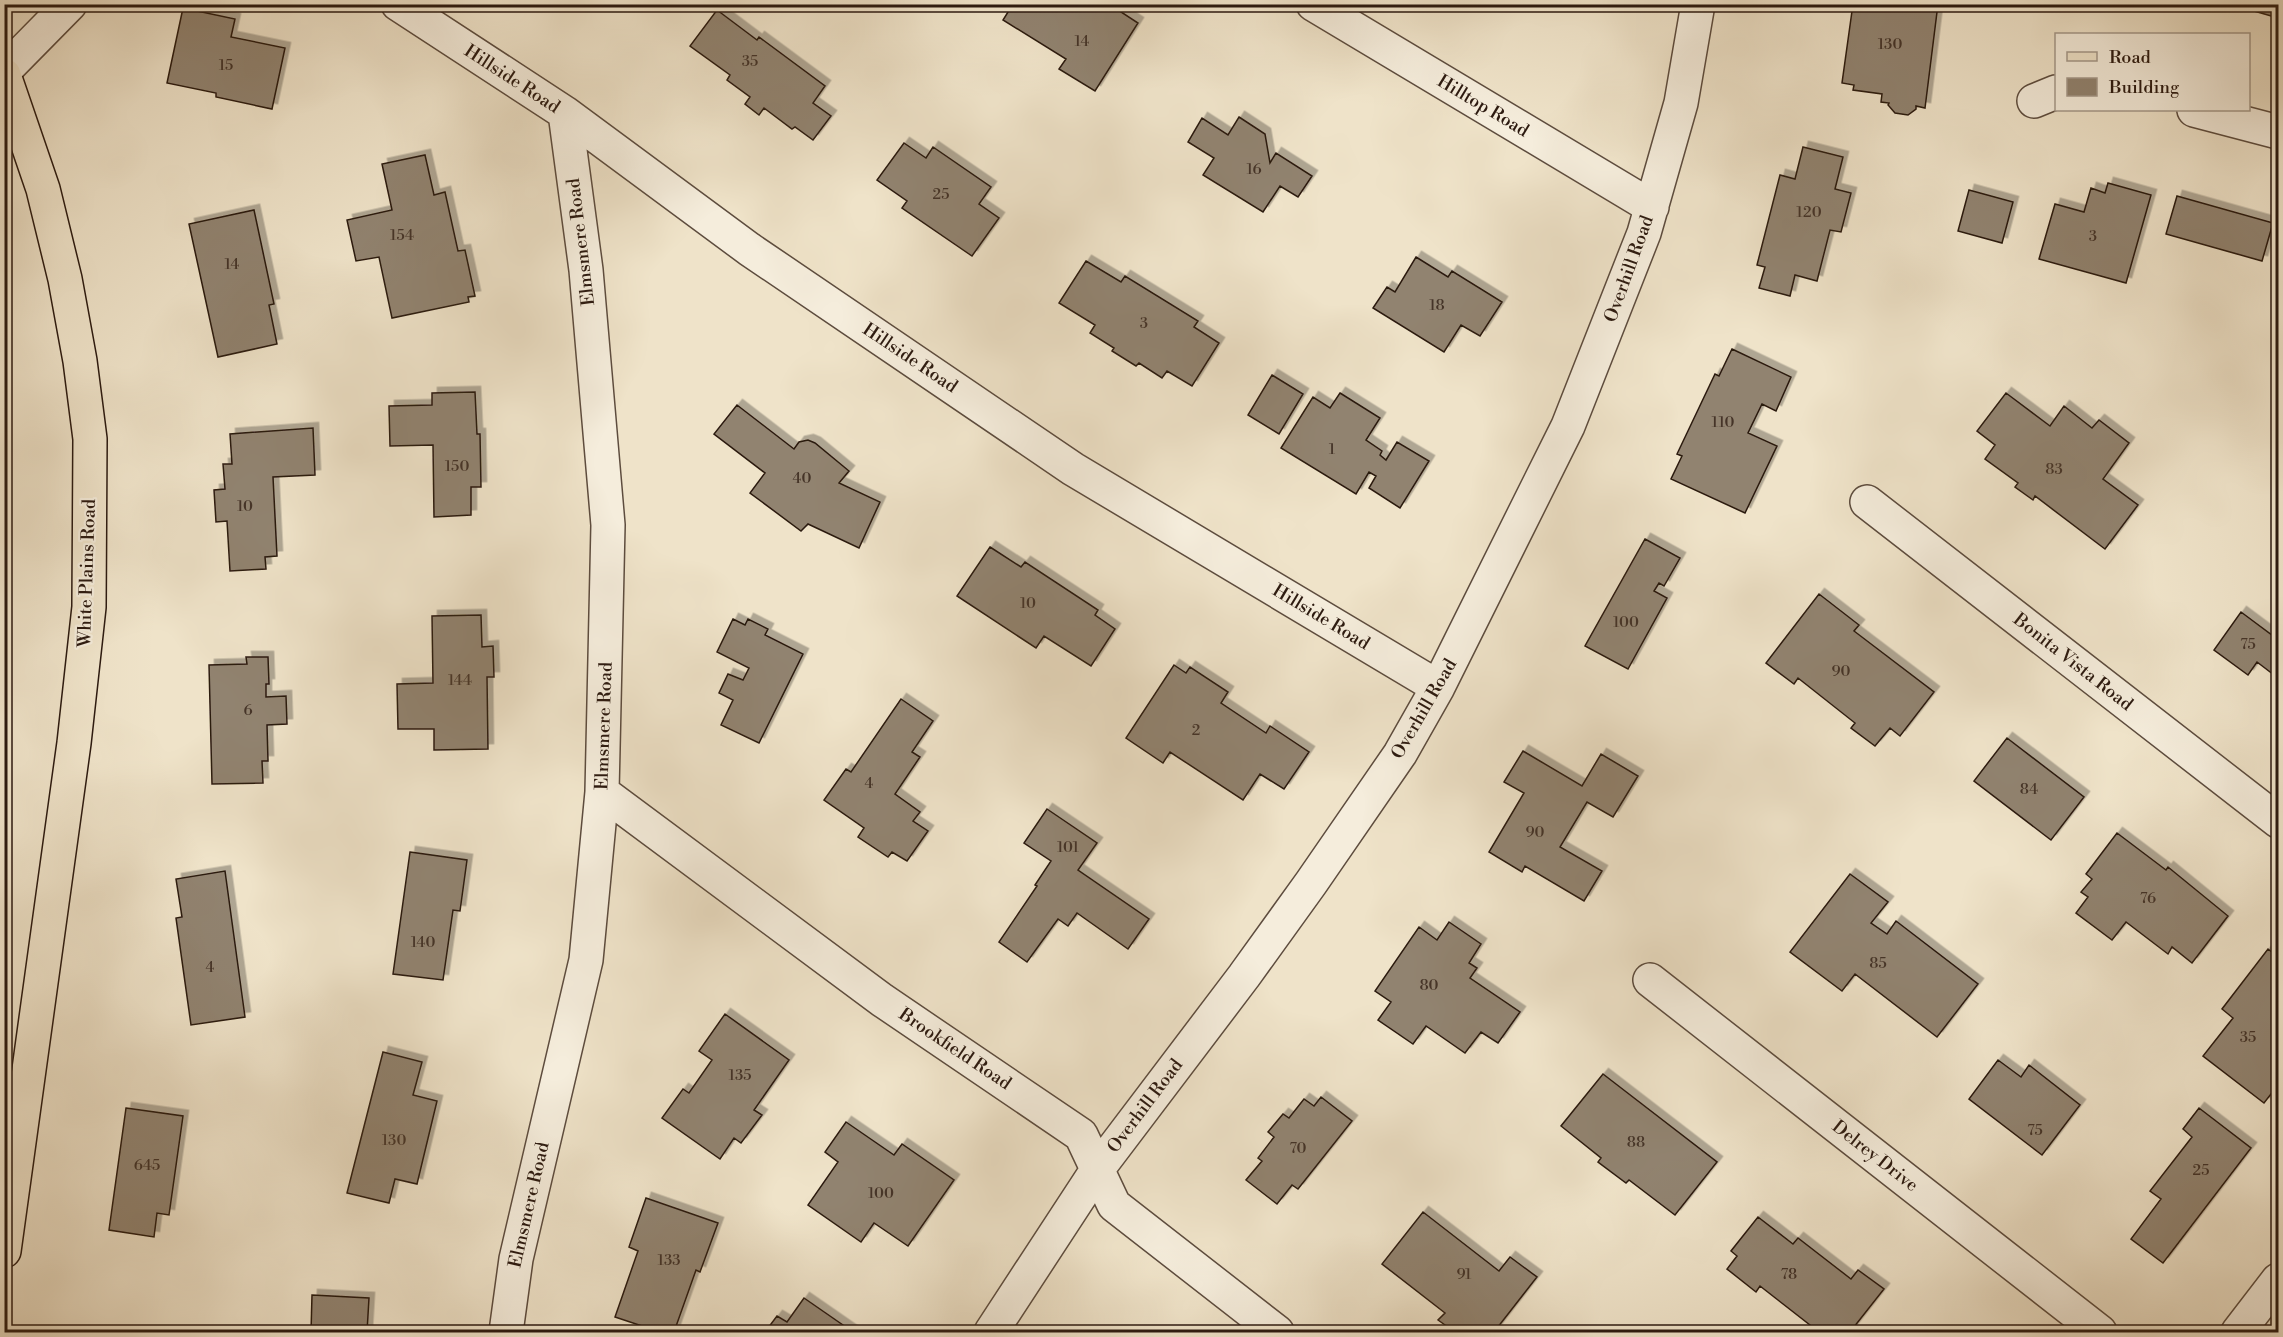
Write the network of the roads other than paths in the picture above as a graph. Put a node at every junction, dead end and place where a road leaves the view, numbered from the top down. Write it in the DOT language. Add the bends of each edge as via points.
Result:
graph roads {
  1 [pos="70,4"];
  2 [pos="398,4"];
  3 [pos="1313,4"];
  4 [pos="1698,4"];
  5 [pos="4,73"];
  6 [pos="2198,111"];
  7 [pos="565,113"];
  8 [pos="2278,132"];
  9 [pos="1652,207"];
  10 [pos="1867,502"];
  11 [pos="1438,687"];
  12 [pos="602,792"];
  13 [pos="2278,822"];
  14 [pos="1650,980"];
  15 [pos="1097,1170"];
  16 [pos="4,1251"];
  17 [pos="2278,1280"];
  18 [pos="506,1332"];
  19 [pos="991,1332"];
  20 [pos="1277,1332"];
  21 [pos="2100,1332"];
  22 [pos="2238,1332"];
  1 -- 5 [label="street"];
  2 -- 7 [label="street, Hillside Road"];
  3 -- 9 [label="street, Hilltop Road"];
  4 -- 9 [label="street, Overhill Road" via="1681,103"];
  5 -- 16 [label="main road, White Plains Road" via="43,189 65,279 90,439 89,607"];
  6 -- 8 [label="street"];
  7 -- 11 [label="street, Hillside Road" via="749,249 1073,469"];
  7 -- 12 [label="street, Elmsmere Road" via="585,270 608,525"];
  9 -- 11 [label="street, Overhill Road" via="1568,426"];
  10 -- 13 [label="street, Bonita Vista Road"];
  11 -- 15 [label="street, Overhill Road" via="1400,754 1311,883"];
  12 -- 15 [label="street, Brookfield Road" via="882,1000 1081,1135"];
  12 -- 18 [label="street, Elmsmere Road" via="586,960 516,1259"];
  14 -- 21 [label="street, Delrey Drive"];
  15 -- 19 [label="street, Overhill Road"];
  15 -- 20 [label="street, Brookfield Road" via="1114,1205"];
  17 -- 22 [label="street"];
}
